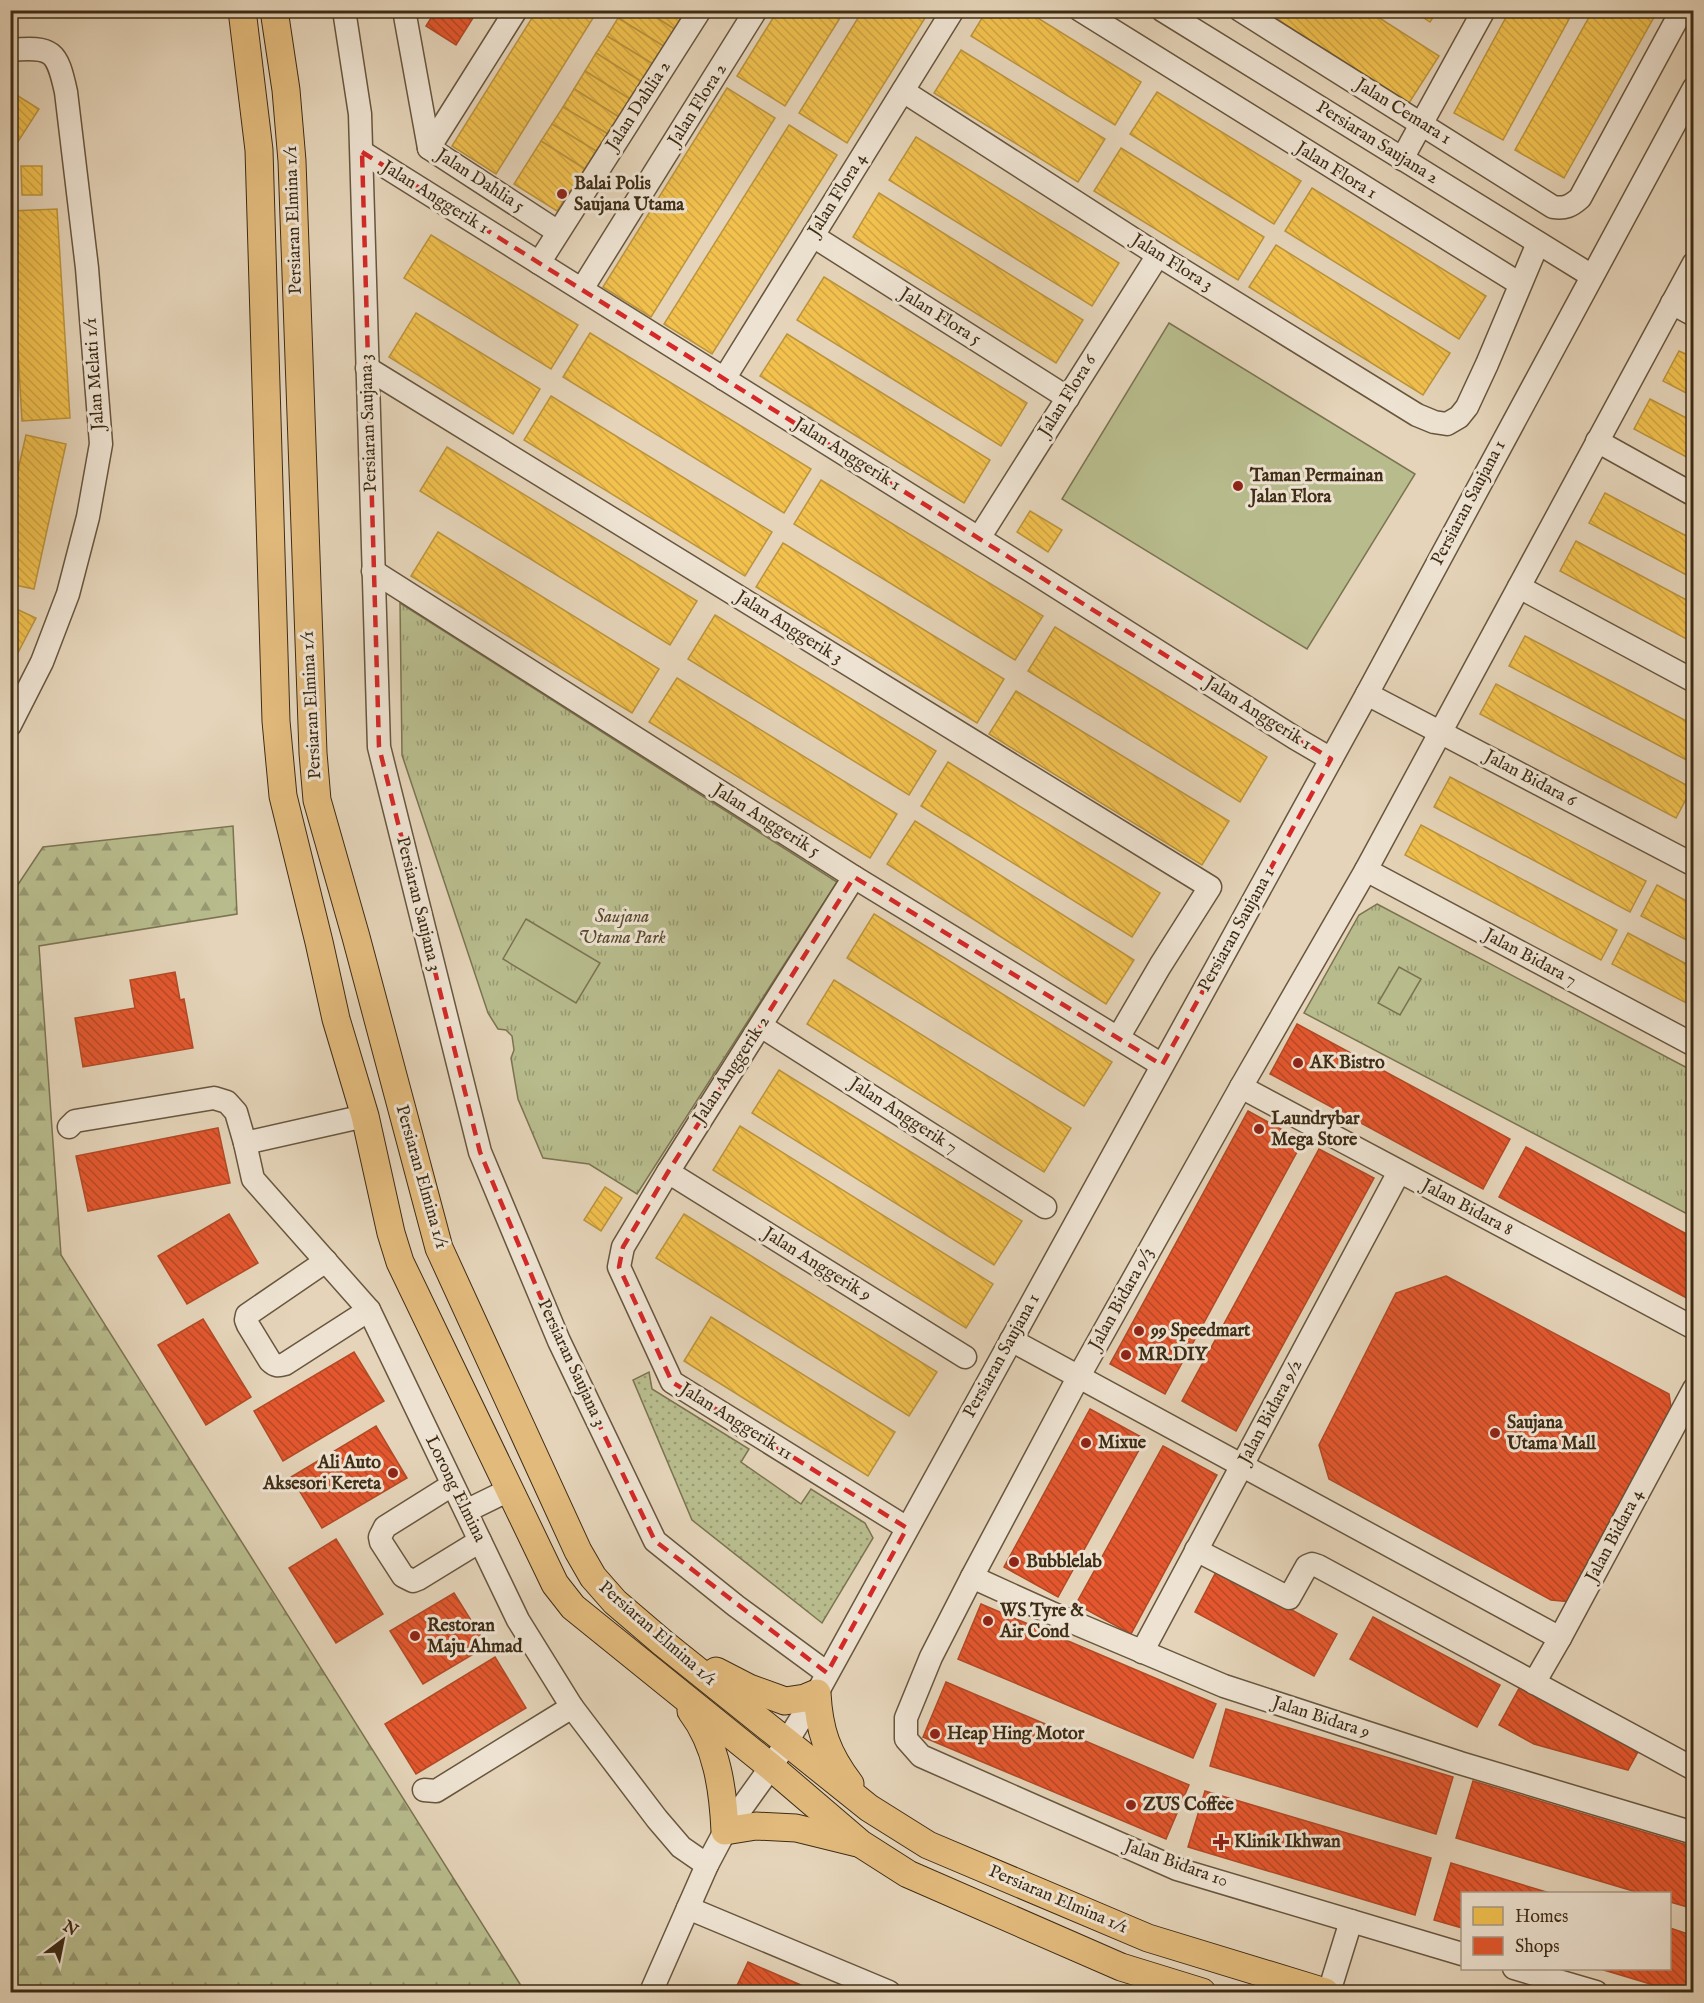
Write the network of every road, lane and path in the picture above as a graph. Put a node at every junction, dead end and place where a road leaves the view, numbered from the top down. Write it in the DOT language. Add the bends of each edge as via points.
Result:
graph roads {
  1 [pos="242,10"];
  2 [pos="274,10"];
  3 [pos="344,10"];
  4 [pos="404,10"];
  5 [pos="516,10"];
  6 [pos="700,10"];
  7 [pos="756,10"];
  8 [pos="953,10"];
  9 [pos="1080,10"];
  10 [pos="1162,10"];
  11 [pos="1240,10"];
  12 [pos="1484,10"];
  13 [pos="1682,10"];
  14 [pos="10,50"];
  15 [pos="1694,88"];
  16 [pos="903,90"];
  17 [pos="1422,124"];
  18 [pos="429,148"];
  19 [pos="362,152"];
  20 [pos="1402,159"];
  21 [pos="558,232"];
  22 [pos="813,236"];
  23 [pos="1538,243"];
  24 [pos="1158,255"];
  25 [pos="539,263"];
  26 [pos="1694,263"];
  27 [pos="1592,276"];
  28 [pos="1520,284"];
  29 [pos="582,289"];
  30 [pos="1672,303"];
  31 [pos="1694,315"];
  32 [pos="368,368"];
  33 [pos="724,379"];
  34 [pos="1068,398"];
  35 [pos="1597,441"];
  36 [pos="1694,495"];
  37 [pos="979,538"];
  38 [pos="373,571"];
  39 [pos="1519,586"];
  40 [pos="1694,681"];
  41 [pos="1367,694"];
  42 [pos="10,725"];
  43 [pos="1440,732"];
  44 [pos="1331,759"];
  45 [pos="1694,865"];
  46 [pos="1366,870"];
  47 [pos="854,877"];
  48 [pos="761,1026"];
  49 [pos="1118,1038"];
  50 [pos="1694,1045"];
  51 [pos="1162,1065"];
  52 [pos="1241,1087"];
  53 [pos="365,1116"];
  54 [pos="69,1127"];
  55 [pos="245,1143"];
  56 [pos="668,1172"];
  57 [pos="1399,1172"];
  58 [pos="1045,1207"];
  59 [pos="326,1261"];
  60 [pos="619,1267"];
  61 [pos="369,1310"];
  62 [pos="1694,1328"];
  63 [pos="1011,1340"];
  64 [pos="965,1358"];
  65 [pos="1079,1376"];
  66 [pos="1694,1389"];
  67 [pos="1242,1465"];
  68 [pos="452,1485"];
  69 [pos="509,1490"];
  70 [pos="466,1511"];
  71 [pos="907,1528"];
  72 [pos="480,1541"];
  73 [pos="1196,1550"];
  74 [pos="972,1577"];
  75 [pos="1560,1638"];
  76 [pos="663,1643"];
  77 [pos="1142,1652"];
  78 [pos="822,1683"];
  79 [pos="1534,1683"];
  80 [pos="677,1692"];
  81 [pos="572,1707"];
  82 [pos="906,1739"];
  83 [pos="787,1743"];
  84 [pos="771,1767"];
  85 [pos="1694,1769"];
  86 [pos="424,1791"];
  87 [pos="869,1808"];
  88 [pos="1689,1825"];
  89 [pos="725,1831"];
  90 [pos="861,1844"];
  91 [pos="707,1865"];
  92 [pos="688,1908"];
  93 [pos="1351,1921"];
  94 [pos="1461,1954"];
  95 [pos="1521,1970"];
  96 [pos="651,1992"];
  97 [pos="889,1992"];
  98 [pos="1202,1992"];
  99 [pos="1327,1992"];
  100 [pos="1596,1992"];
  1 -- 53 [label="main road, Persiaran Elmina 1/1" via="259,150 276,709 283,796 336,1019"];
  2 -- 76 [label="main road, Persiaran Elmina 1/1" via="292,161 317,800 439,1248 578,1551 593,1577 615,1602"];
  3 -- 19 [label="street, Persiaran Saujana 3"];
  4 -- 18 [label="street, Jalan Dahlia 5"];
  5 -- 18 [label="street"];
  6 -- 21 [label="street, Jalan Dahlia 2"];
  7 -- 29 [label="street, Jalan Flora 2"];
  8 -- 16 [label="street, Jalan Flora 4"];
  9 -- 28 [label="street, Jalan Flora 1"];
  10 -- 20 [label="street, Persiaran Saujana 2"];
  11 -- 17 [label="street, Jalan Cemara 1"];
  12 -- 17 [label="street"];
  13 -- 17 [label="street, Jalan Cemara 1" via="1580,198 1567,207 1553,207"];
  14 -- 42 [label="street, Jalan Melati 1/1" via="38,48 56,59 61,69 87,268 101,444 68,594 42,662"];
  15 -- 27 [label="street, Persiaran Saujana 1"];
  16 -- 22 [label="street, Jalan Flora 4"];
  16 -- 24 [label="street, Jalan Flora 3"];
  17 -- 20 [label="street"];
  18 -- 21 [label="street, Jalan Dahlia 5"];
  19 -- 25 [label="street, Jalan Anggerik 1"];
  19 -- 32 [label="street, Persiaran Saujana 3"];
  20 -- 23 [label="street, Persiaran Saujana 2"];
  21 -- 25 [label="street, Jalan Dahlia 2"];
  22 -- 33 [label="street, Jalan Flora 4"];
  22 -- 34 [label="street, Jalan Flora 5"];
  23 -- 27 [label="street, Persiaran Saujana 2"];
  23 -- 28 [label="street"];
  24 -- 28 [label="street, Jalan Flora 3" via="1417,415 1447,424 1467,407"];
  24 -- 34 [label="street, Jalan Flora 6"];
  25 -- 29 [label="street, Jalan Anggerik 1"];
  26 -- 30 [label="street, Jalan Bidara 9/3"];
  27 -- 41 [label="street, Persiaran Saujana 1"];
  29 -- 33 [label="street, Jalan Anggerik 1"];
  30 -- 31 [label="street"];
  30 -- 35 [label="street, Jalan Bidara 9/3"];
  32 -- 38 [label="street, Persiaran Saujana 3"];
  32 -- 49 [label="street, Jalan Anggerik 3" via="1210,887"];
  33 -- 37 [label="street, Jalan Anggerik 1"];
  34 -- 37 [label="street, Jalan Flora 6"];
  35 -- 36 [label="street"];
  35 -- 39 [label="street, Jalan Bidara 9/3"];
  37 -- 44 [label="street, Jalan Anggerik 1"];
  38 -- 47 [label="street, Jalan Anggerik 5"];
  38 -- 78 [label="street, Persiaran Saujana 3" via="379,747 480,1152 559,1341 655,1541"];
  39 -- 40 [label="street"];
  39 -- 43 [label="street, Jalan Bidara 9/3"];
  41 -- 43 [label="street, Jalan Bidara 6"];
  41 -- 44 [label="street, Persiaran Saujana 1"];
  43 -- 45 [label="street, Jalan Bidara 6"];
  43 -- 46 [label="street, Jalan Bidara 9/3"];
  44 -- 51 [label="street, Persiaran Saujana 1"];
  46 -- 50 [label="street, Jalan Bidara 7"];
  46 -- 52 [label="street, Jalan Bidara 9/3"];
  47 -- 48 [label="street, Jalan Anggerik 2"];
  47 -- 49 [label="street, Jalan Anggerik 5"];
  48 -- 56 [label="street, Jalan Anggerik 2"];
  48 -- 58 [label="street, Jalan Anggerik 7"];
  49 -- 51 [label="street, Jalan Anggerik 5"];
  51 -- 63 [label="street, Persiaran Saujana 1"];
  52 -- 57 [label="street, Jalan Bidara 8"];
  52 -- 65 [label="street, Jalan Bidara 9/3"];
  53 -- 55 [label="street"];
  53 -- 69 [label="main road, Persiaran Elmina 1/1" via="400,1262"];
  54 -- 55 [label="street, Lorong Elmina" via="75,1121 214,1098 227,1102 236,1112"];
  55 -- 59 [label="street, Lorong Elmina" via="253,1179"];
  56 -- 60 [label="street, Jalan Anggerik 2" via="623,1247"];
  56 -- 64 [label="street, Jalan Anggerik 9"];
  57 -- 62 [label="street, Jalan Bidara 8"];
  57 -- 67 [label="street, Jalan Bidara 9/2"];
  59 -- 61 [label="street, Lorong Elmina"];
  59 -- 61 [label="street" via="247,1315 248,1326 270,1361 274,1365 285,1364"];
  60 -- 71 [label="street, Jalan Anggerik 11" via="672,1382"];
  61 -- 68 [label="street, Lorong Elmina"];
  63 -- 65 [label="street"];
  63 -- 71 [label="street, Persiaran Saujana 1"];
  65 -- 67 [label="street"];
  65 -- 74 [label="street, Jalan Bidara 9/3"];
  66 -- 75 [label="street, Jalan Bidara 4"];
  67 -- 73 [label="street, Jalan Bidara 9/2"];
  67 -- 75 [label="street"];
  68 -- 70 [label="street, Lorong Elmina"];
  68 -- 72 [label="street" via="385,1527 381,1542 403,1576 413,1581"];
  69 -- 70 [label="street"];
  69 -- 80 [label="main road, Persiaran Elmina 1/1" via="555,1584 573,1607"];
  70 -- 72 [label="street, Lorong Elmina"];
  71 -- 78 [label="street, Persiaran Saujana 1"];
  72 -- 81 [label="street, Lorong Elmina" via="518,1620"];
  73 -- 77 [label="street, Jalan Bidara 9/2"];
  73 -- 79 [label="street" via="1289,1598 1307,1566 1318,1566"];
  74 -- 77 [label="street, Jalan Bidara 9"];
  74 -- 82 [label="street, Jalan Bidara 9/3" via="906,1718"];
  75 -- 79 [label="street, Jalan Bidara 4"];
  76 -- 78 [label="main road" via="749,1688 785,1701 805,1698"];
  76 -- 83 [label="main road, Persiaran Elmina 1/1"];
  77 -- 88 [label="street, Jalan Bidara 9" via="1235,1690 1460,1763"];
  78 -- 83 [label="street, Persiaran Saujana 1"];
  78 -- 87 [label="main road" via="818,1712 824,1740 836,1765"];
  79 -- 85 [label="street"];
  80 -- 84 [label="main road, Persiaran Elmina 1/1"];
  80 -- 89 [label="main road" via="710,1743 723,1800"];
  81 -- 86 [label="street" via="436,1791"];
  81 -- 91 [label="street, Lorong Elmina" via="657,1819 681,1847"];
  82 -- 93 [label="street, Jalan Bidara 10" via="921,1756 1177,1869"];
  83 -- 84 [label="street, Persiaran Saujana 1"];
  83 -- 87 [label="main road, Persiaran Elmina 1/1"];
  84 -- 89 [label="street"];
  84 -- 90 [label="main road, Persiaran Elmina 1/1"];
  87 -- 99 [label="main road, Persiaran Elmina 1/1" via="928,1845 1148,1938"];
  89 -- 90 [label="main road" via="756,1826 796,1828"];
  89 -- 91 [label="street"];
  90 -- 98 [label="main road, Persiaran Elmina 1/1" via="908,1874 1121,1967"];
  91 -- 92 [label="street"];
  92 -- 96 [label="street"];
  92 -- 97 [label="street"];
  93 -- 94 [label="street, Jalan Bidara 10"];
  93 -- 99 [label="street"];
  95 -- 100 [label="street"];
}
